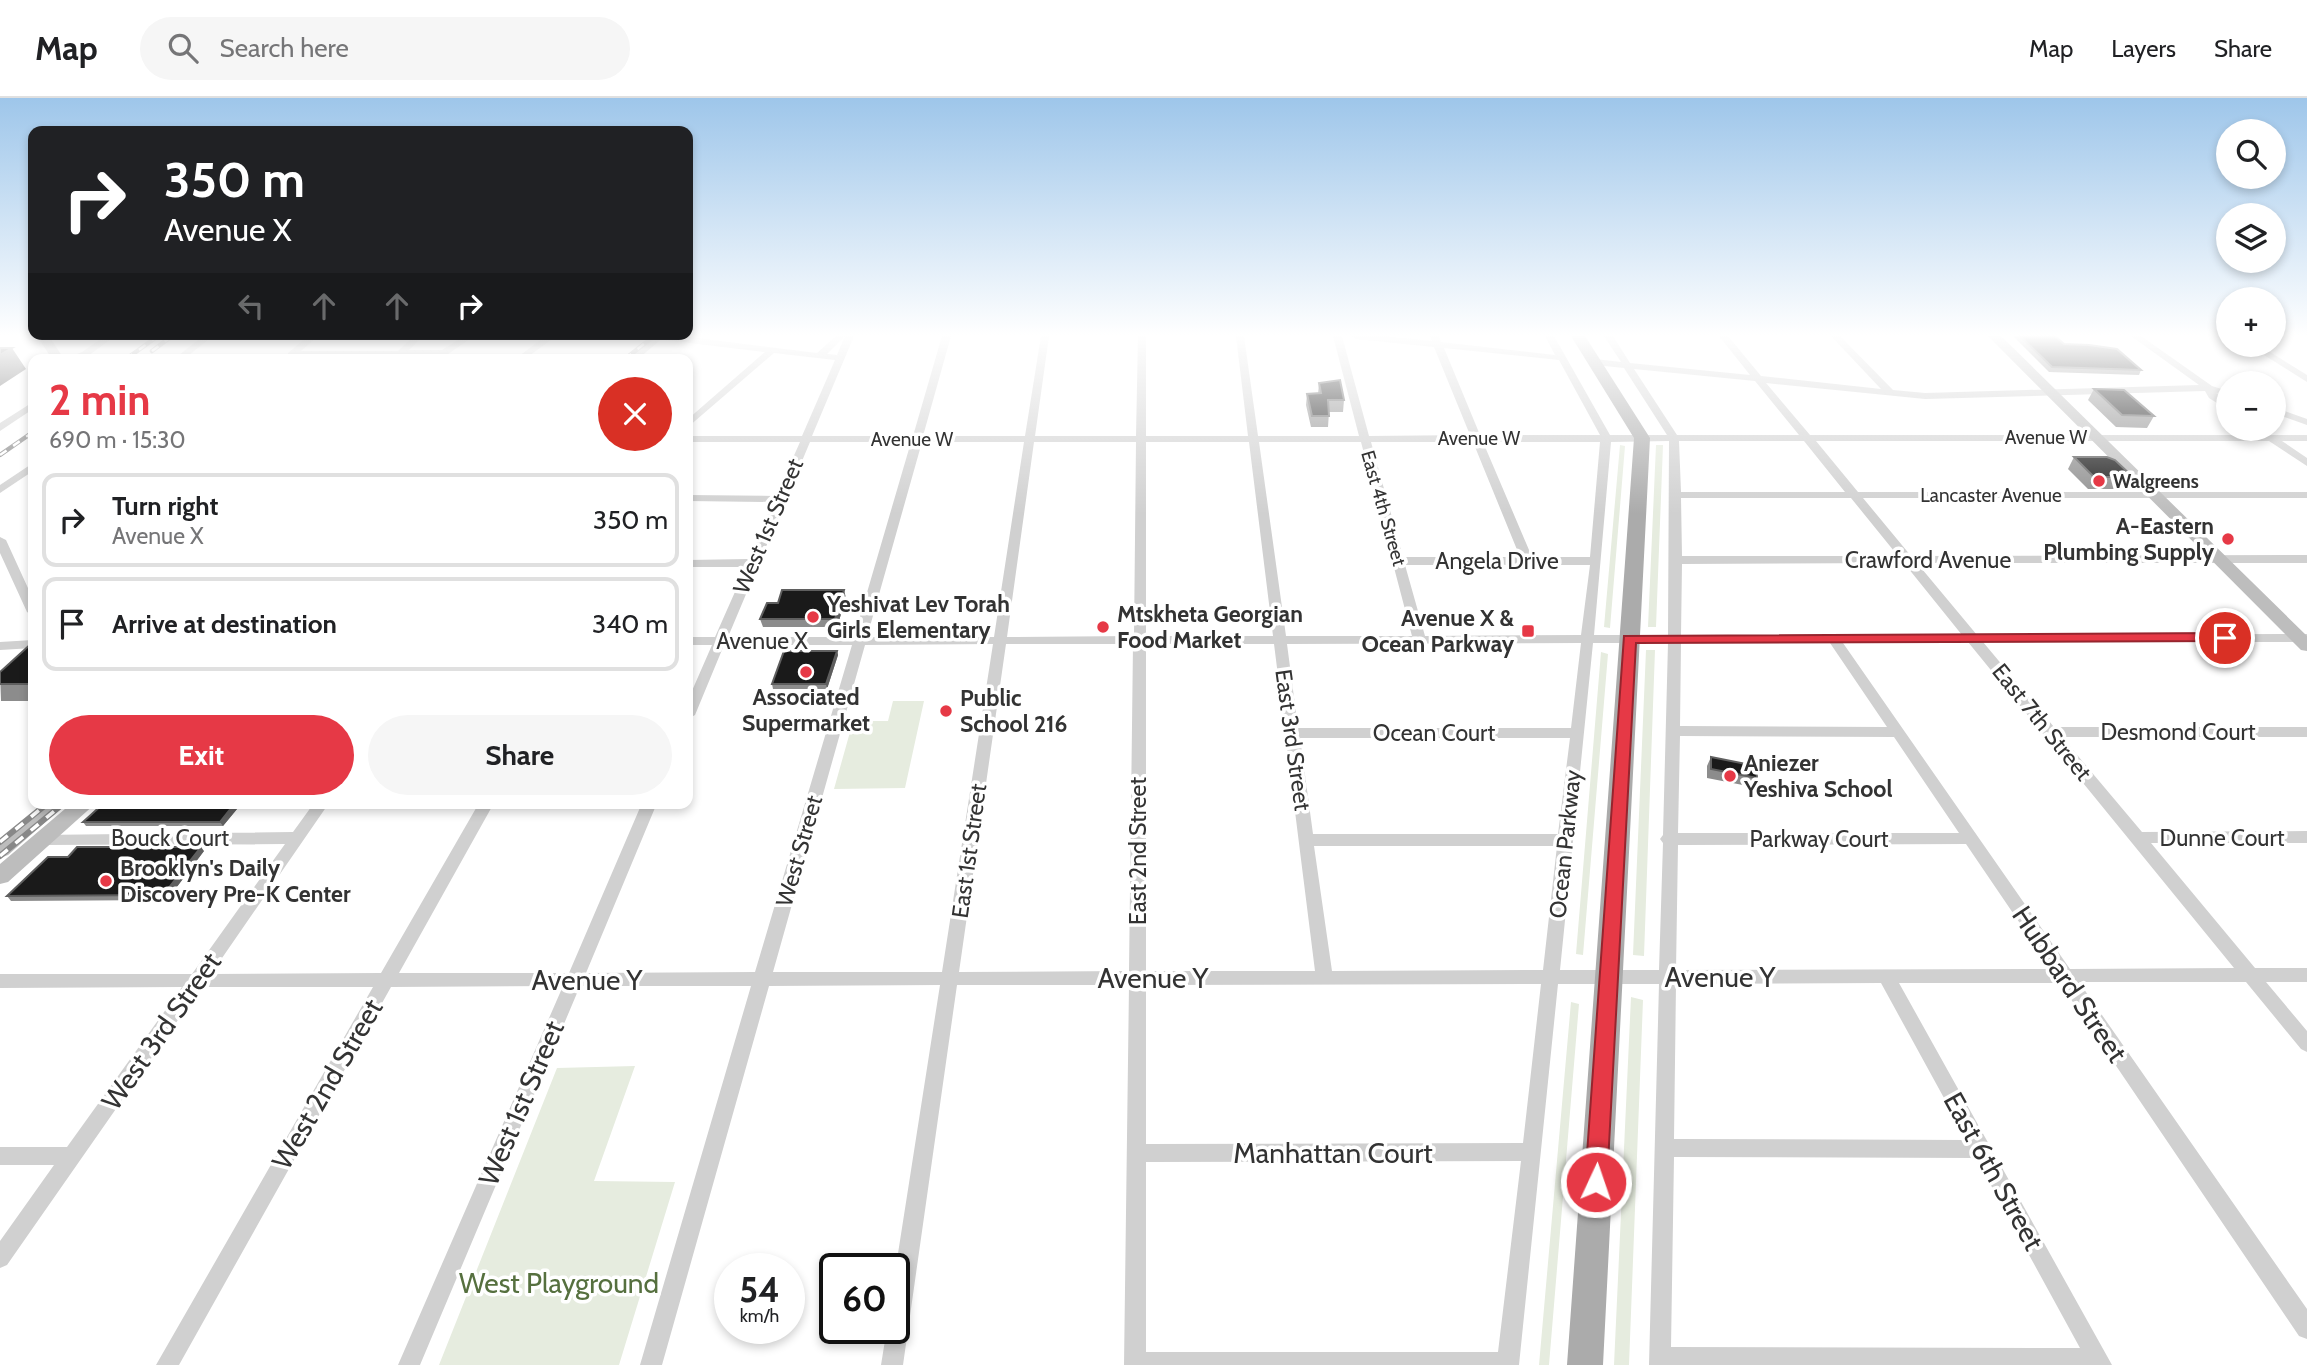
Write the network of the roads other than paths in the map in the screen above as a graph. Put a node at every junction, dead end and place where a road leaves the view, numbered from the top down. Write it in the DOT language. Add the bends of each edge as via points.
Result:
graph roads {
  1 [pos="721,395"];
  2 [pos="824,395"];
  3 [pos="930,395"];
  4 [pos="1036,395"];
  5 [pos="1141,395"];
  6 [pos="1248,395"];
  7 [pos="1353,395"];
  8 [pos="1458,395"];
  9 [pos="1582,395"];
  10 [pos="1615,395"];
  11 [pos="1646,395"];
  12 [pos="1771,395"];
  13 [pos="1915,395"];
  14 [pos="1962,395"];
  15 [pos="2053,395"];
  16 [pos="28,408"];
  17 [pos="2286,415"];
  18 [pos="693,420"];
  19 [pos="2307,422"];
  20 [pos="0,428"];
  21 [pos="2307,431"];
  22 [pos="2286,434"];
  23 [pos="1674,437"];
  24 [pos="1805,437"];
  25 [pos="2095,437"];
  26 [pos="2216,437"];
  27 [pos="2286,437"];
  28 [pos="1141,438"];
  29 [pos="1253,438"];
  30 [pos="1364,438"];
  31 [pos="1476,438"];
  32 [pos="1606,438"];
  33 [pos="1642,438"];
  34 [pos="2307,438"];
  35 [pos="693,439"];
  36 [pos="805,439"];
  37 [pos="918,439"];
  38 [pos="1029,439"];
  39 [pos="2276,441"];
  40 [pos="2307,463"];
  41 [pos="28,470"];
  42 [pos="0,490"];
  43 [pos="1675,495"];
  44 [pos="1853,495"];
  45 [pos="2154,495"];
  46 [pos="2307,495"];
  47 [pos="693,498"];
  48 [pos="780,499"];
  49 [pos="0,540"];
  50 [pos="2218,559"];
  51 [pos="2307,559"];
  52 [pos="1527,560"];
  53 [pos="1676,560"];
  54 [pos="1907,560"];
  55 [pos="1398,561"];
  56 [pos="1596,561"];
  57 [pos="693,563"];
  58 [pos="753,563"];
  59 [pos="28,601"];
  60 [pos="1973,638"];
  61 [pos="1420,639"];
  62 [pos="1586,639"];
  63 [pos="1629,639"];
  64 [pos="1673,639"];
  65 [pos="1834,639"];
  66 [pos="999,640"];
  67 [pos="1139,640"];
  68 [pos="1280,640"];
  69 [pos="2304,640"];
  70 [pos="693,641"];
  71 [pos="719,641"];
  72 [pos="860,641"];
  73 [pos="28,644"];
  74 [pos="0,646"];
  75 [pos="693,703"];
  76 [pos="1671,731"];
  77 [pos="1898,732"];
  78 [pos="2049,732"];
  79 [pos="2307,732"];
  80 [pos="1293,733"];
  81 [pos="1576,733"];
  82 [pos="50,809"];
  83 [pos="79,809"];
  84 [pos="318,809"];
  85 [pos="484,809"];
  86 [pos="647,809"];
  87 [pos="2307,837"];
  88 [pos="298,838"];
  89 [pos="1971,838"];
  90 [pos="2137,838"];
  91 [pos="43,839"];
  92 [pos="1668,839"];
  93 [pos="1307,840"];
  94 [pos="1565,840"];
  95 [pos="0,850"];
  96 [pos="0,876"];
  97 [pos="2250,975"];
  98 [pos="2307,975"];
  99 [pos="1886,976"];
  100 [pos="2065,976"];
  101 [pos="1550,977"];
  102 [pos="1608,977"];
  103 [pos="1667,977"];
  104 [pos="1138,978"];
  105 [pos="1324,978"];
  106 [pos="762,979"];
  107 [pos="950,979"];
  108 [pos="386,980"];
  109 [pos="574,980"];
  110 [pos="0,981"];
  111 [pos="197,981"];
  112 [pos="2307,1044"];
  113 [pos="1664,1148"];
  114 [pos="1981,1149"];
  115 [pos="1530,1152"];
  116 [pos="1136,1153"];
  117 [pos="0,1156"];
  118 [pos="72,1156"];
  119 [pos="0,1258"];
  120 [pos="2307,1328"];
  121 [pos="1660,1362"];
  122 [pos="2100,1362"];
  123 [pos="1136,1364"];
  124 [pos="1508,1364"];
  125 [pos="167,1365"];
  126 [pos="409,1365"];
  127 [pos="651,1365"];
  128 [pos="892,1365"];
  129 [pos="1585,1365"];
  1 -- 18 [label="street"];
  2 -- 36 [label="street, West 1st Street"];
  3 -- 37 [label="street, West Street"];
  4 -- 38 [label="street, East 1st Street"];
  5 -- 28 [label="street, East 2nd Street"];
  6 -- 29 [label="street, East 3rd Street"];
  7 -- 30 [label="street, East 4th Street"];
  8 -- 31 [label="street"];
  9 -- 32 [label="street"];
  10 -- 33 [label="main road"];
  11 -- 23 [label="street"];
  12 -- 24 [label="street, East 7th Street"];
  13 -- 14 [label="street"];
  15 -- 25 [label="main road"];
  16 -- 20 [label="street"];
  17 -- 19 [label="street"];
  21 -- 22 [label="street, Avenue W"];
  23 -- 24 [label="street, Avenue W"];
  23 -- 33 [label="street, Avenue W"];
  23 -- 43 [label="street"];
  24 -- 25 [label="street, Avenue W"];
  24 -- 44 [label="street, East 7th Street"];
  25 -- 26 [label="street, Avenue W"];
  25 -- 45 [label="main road"];
  27 -- 34 [label="street, Avenue W"];
  28 -- 29 [label="street, Avenue W"];
  28 -- 38 [label="street, Avenue W"];
  28 -- 67 [label="street, East 2nd Street"];
  29 -- 30 [label="street, Avenue W"];
  29 -- 68 [label="street, East 3rd Street"];
  30 -- 31 [label="street, Avenue W"];
  30 -- 55 [label="street, East 4th Street"];
  31 -- 32 [label="street, Avenue W"];
  31 -- 52 [label="street"];
  32 -- 33 [label="street, Avenue W"];
  32 -- 56 [label="street, Ocean Parkway"];
  33 -- 63 [label="main road"];
  35 -- 36 [label="street, Avenue W"];
  36 -- 37 [label="street, Avenue W"];
  36 -- 48 [label="street, West 1st Street"];
  37 -- 38 [label="street, Avenue W"];
  37 -- 72 [label="street, West Street"];
  38 -- 66 [label="street, East 1st Street"];
  39 -- 40 [label="street"];
  41 -- 42 [label="street"];
  43 -- 44 [label="street, Lancaster Avenue"];
  43 -- 53 [label="street"];
  44 -- 45 [label="street, Lancaster Avenue"];
  44 -- 54 [label="street, East 7th Street"];
  45 -- 46 [label="street, Lancaster Avenue"];
  45 -- 50 [label="main road"];
  47 -- 48 [label="street"];
  48 -- 58 [label="street, West 1st Street"];
  49 -- 59 [label="street"];
  50 -- 51 [label="street, Crawford Avenue"];
  50 -- 54 [label="street, Crawford Avenue"];
  50 -- 69 [label="main road"];
  52 -- 55 [label="street, Angela Drive"];
  52 -- 56 [label="street, Angela Drive"];
  53 -- 54 [label="street, Crawford Avenue"];
  53 -- 64 [label="street"];
  54 -- 60 [label="street, East 7th Street"];
  55 -- 61 [label="street, East 4th Street"];
  56 -- 62 [label="street, Ocean Parkway"];
  57 -- 58 [label="street"];
  58 -- 71 [label="street, West 1st Street"];
  60 -- 65 [label="street, Avenue X"];
  60 -- 69 [label="street, Avenue X"];
  60 -- 78 [label="street, East 7th Street"];
  61 -- 62 [label="street, Avenue X"];
  61 -- 68 [label="street, Avenue X"];
  62 -- 63 [label="street, Avenue X"];
  62 -- 81 [label="street, Ocean Parkway"];
  63 -- 64 [label="street, Avenue X"];
  63 -- 102 [label="main road"];
  64 -- 65 [label="street, Avenue X"];
  64 -- 76 [label="street"];
  65 -- 77 [label="street, Hubbard Street"];
  66 -- 67 [label="street, Avenue X"];
  66 -- 72 [label="street, Avenue X"];
  66 -- 107 [label="street, East 1st Street"];
  67 -- 68 [label="street, Avenue X"];
  67 -- 104 [label="street, East 2nd Street"];
  68 -- 80 [label="street, East 3rd Street"];
  70 -- 71 [label="street, Avenue X"];
  71 -- 72 [label="street, Avenue X"];
  71 -- 75 [label="street, West 1st Street"];
  72 -- 106 [label="street, West Street"];
  73 -- 74 [label="street"];
  76 -- 77 [label="street"];
  76 -- 92 [label="street"];
  77 -- 89 [label="street, Hubbard Street"];
  78 -- 79 [label="street, Desmond Court"];
  78 -- 90 [label="street, East 7th Street"];
  80 -- 81 [label="street, Ocean Court"];
  80 -- 93 [label="street, East 3rd Street"];
  81 -- 94 [label="street, Ocean Parkway"];
  82 -- 95 [label="main road"];
  83 -- 91 [label="main road"];
  84 -- 88 [label="street, West 3rd Street"];
  85 -- 108 [label="street, West 2nd Street"];
  86 -- 109 [label="street, West 1st Street"];
  87 -- 90 [label="street, Dunne Court"];
  88 -- 91 [label="street, Bouck Court"];
  88 -- 111 [label="street, West 3rd Street"];
  89 -- 92 [label="street, Parkway Court"];
  89 -- 100 [label="street, Hubbard Street"];
  90 -- 97 [label="street, East 7th Street"];
  91 -- 96 [label="main road"];
  92 -- 103 [label="street"];
  93 -- 94 [label="street"];
  93 -- 105 [label="street, East 3rd Street"];
  94 -- 101 [label="street, Ocean Parkway"];
  97 -- 98 [label="street, Avenue Y"];
  97 -- 100 [label="street, Avenue Y"];
  97 -- 112 [label="street, East 7th Street"];
  99 -- 100 [label="street, Avenue Y"];
  99 -- 103 [label="street, Avenue Y"];
  99 -- 114 [label="street, East 6th Street"];
  100 -- 120 [label="street, Hubbard Street"];
  101 -- 102 [label="street, Avenue Y"];
  101 -- 105 [label="street, Avenue Y"];
  101 -- 115 [label="street, Ocean Parkway"];
  102 -- 103 [label="street, Avenue Y"];
  102 -- 129 [label="main road"];
  103 -- 113 [label="street"];
  104 -- 105 [label="street, Avenue Y"];
  104 -- 107 [label="street, Avenue Y"];
  104 -- 116 [label="street, East 2nd Street"];
  106 -- 107 [label="street, Avenue Y"];
  106 -- 109 [label="street, Avenue Y"];
  106 -- 127 [label="street, West Street"];
  107 -- 128 [label="street, East 1st Street"];
  108 -- 109 [label="street, Avenue Y"];
  108 -- 111 [label="street, Avenue Y"];
  108 -- 125 [label="street, West 2nd Street"];
  109 -- 126 [label="street, West 1st Street"];
  110 -- 111 [label="street, Avenue Y"];
  111 -- 118 [label="street, West 3rd Street"];
  113 -- 114 [label="street"];
  113 -- 121 [label="street"];
  114 -- 122 [label="street, East 6th Street"];
  115 -- 116 [label="street, Manhattan Court"];
  115 -- 124 [label="street, Ocean Parkway"];
  116 -- 123 [label="street, East 2nd Street"];
  117 -- 118 [label="street"];
  118 -- 119 [label="street, West 3rd Street"];
  121 -- 122 [label="street"];
  123 -- 124 [label="street"];
}
